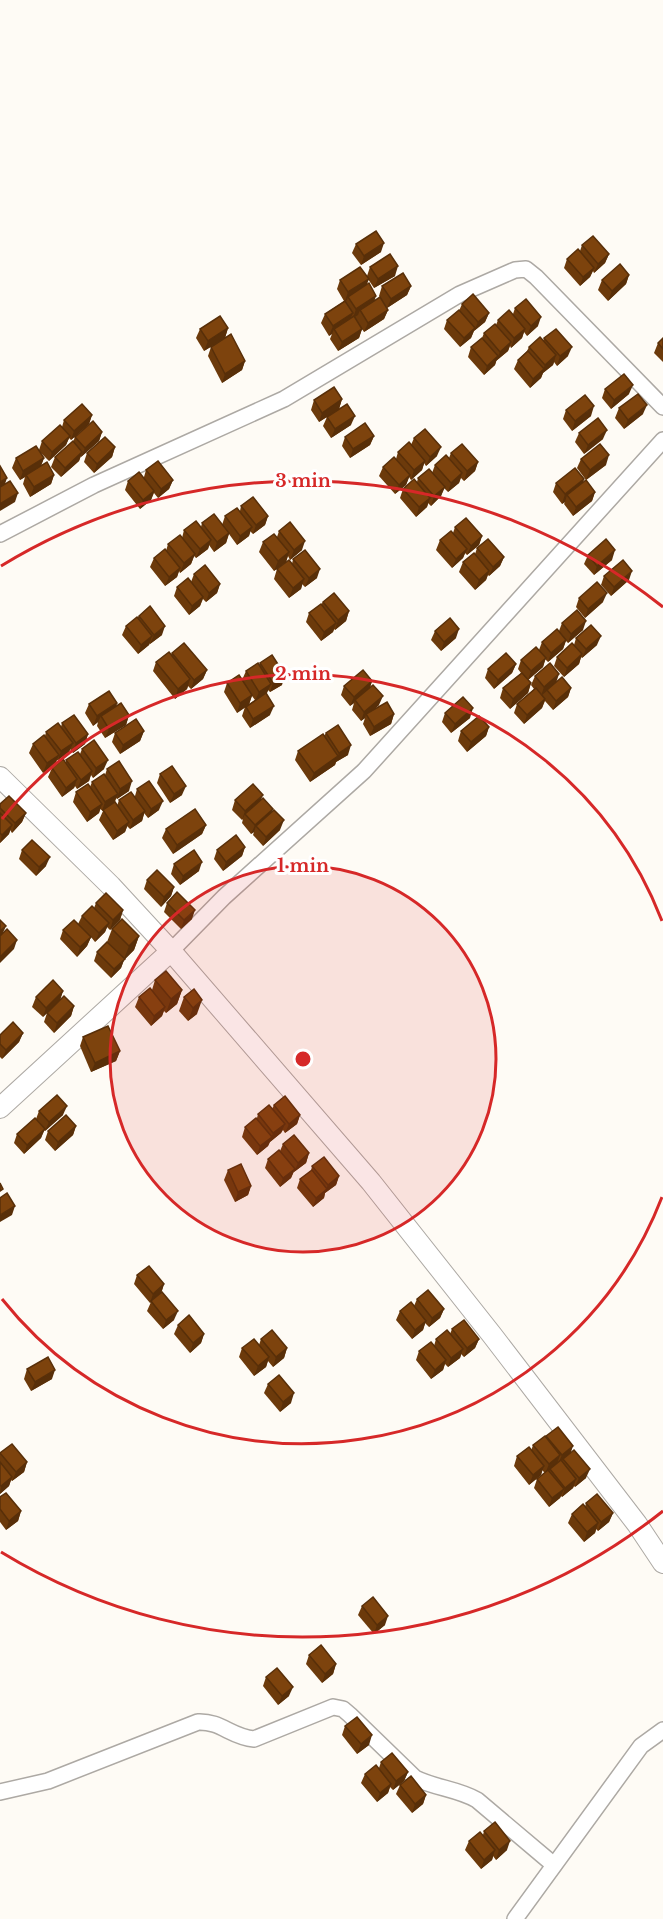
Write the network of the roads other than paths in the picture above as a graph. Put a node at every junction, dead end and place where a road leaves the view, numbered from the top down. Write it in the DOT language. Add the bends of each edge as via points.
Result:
graph roads {
  1 [pos="663,407"];
  2 [pos="663,440"];
  3 [pos="0,534"];
  4 [pos="0,777"];
  5 [pos="171,951"];
  6 [pos="0,1108"];
  7 [pos="663,1563"];
  8 [pos="663,1730"];
  9 [pos="0,1792"];
  10 [pos="554,1865"];
  11 [pos="515,1919"];
  1 -- 3 [label="street" via="536,277 525,269 515,270 460,294 284,399 94,485"];
  2 -- 5 [label="street" via="364,771 224,897"];
  4 -- 5 [label="street"];
  5 -- 6 [label="street"];
  5 -- 7 [label="street" via="371,1182 637,1524"];
  8 -- 10 [label="street" via="641,1746"];
  9 -- 10 [label="street" via="48,1780 198,1722 211,1721 241,1738 254,1739 333,1707 350,1715 415,1778 477,1800"];
  10 -- 11 [label="street"];
}
